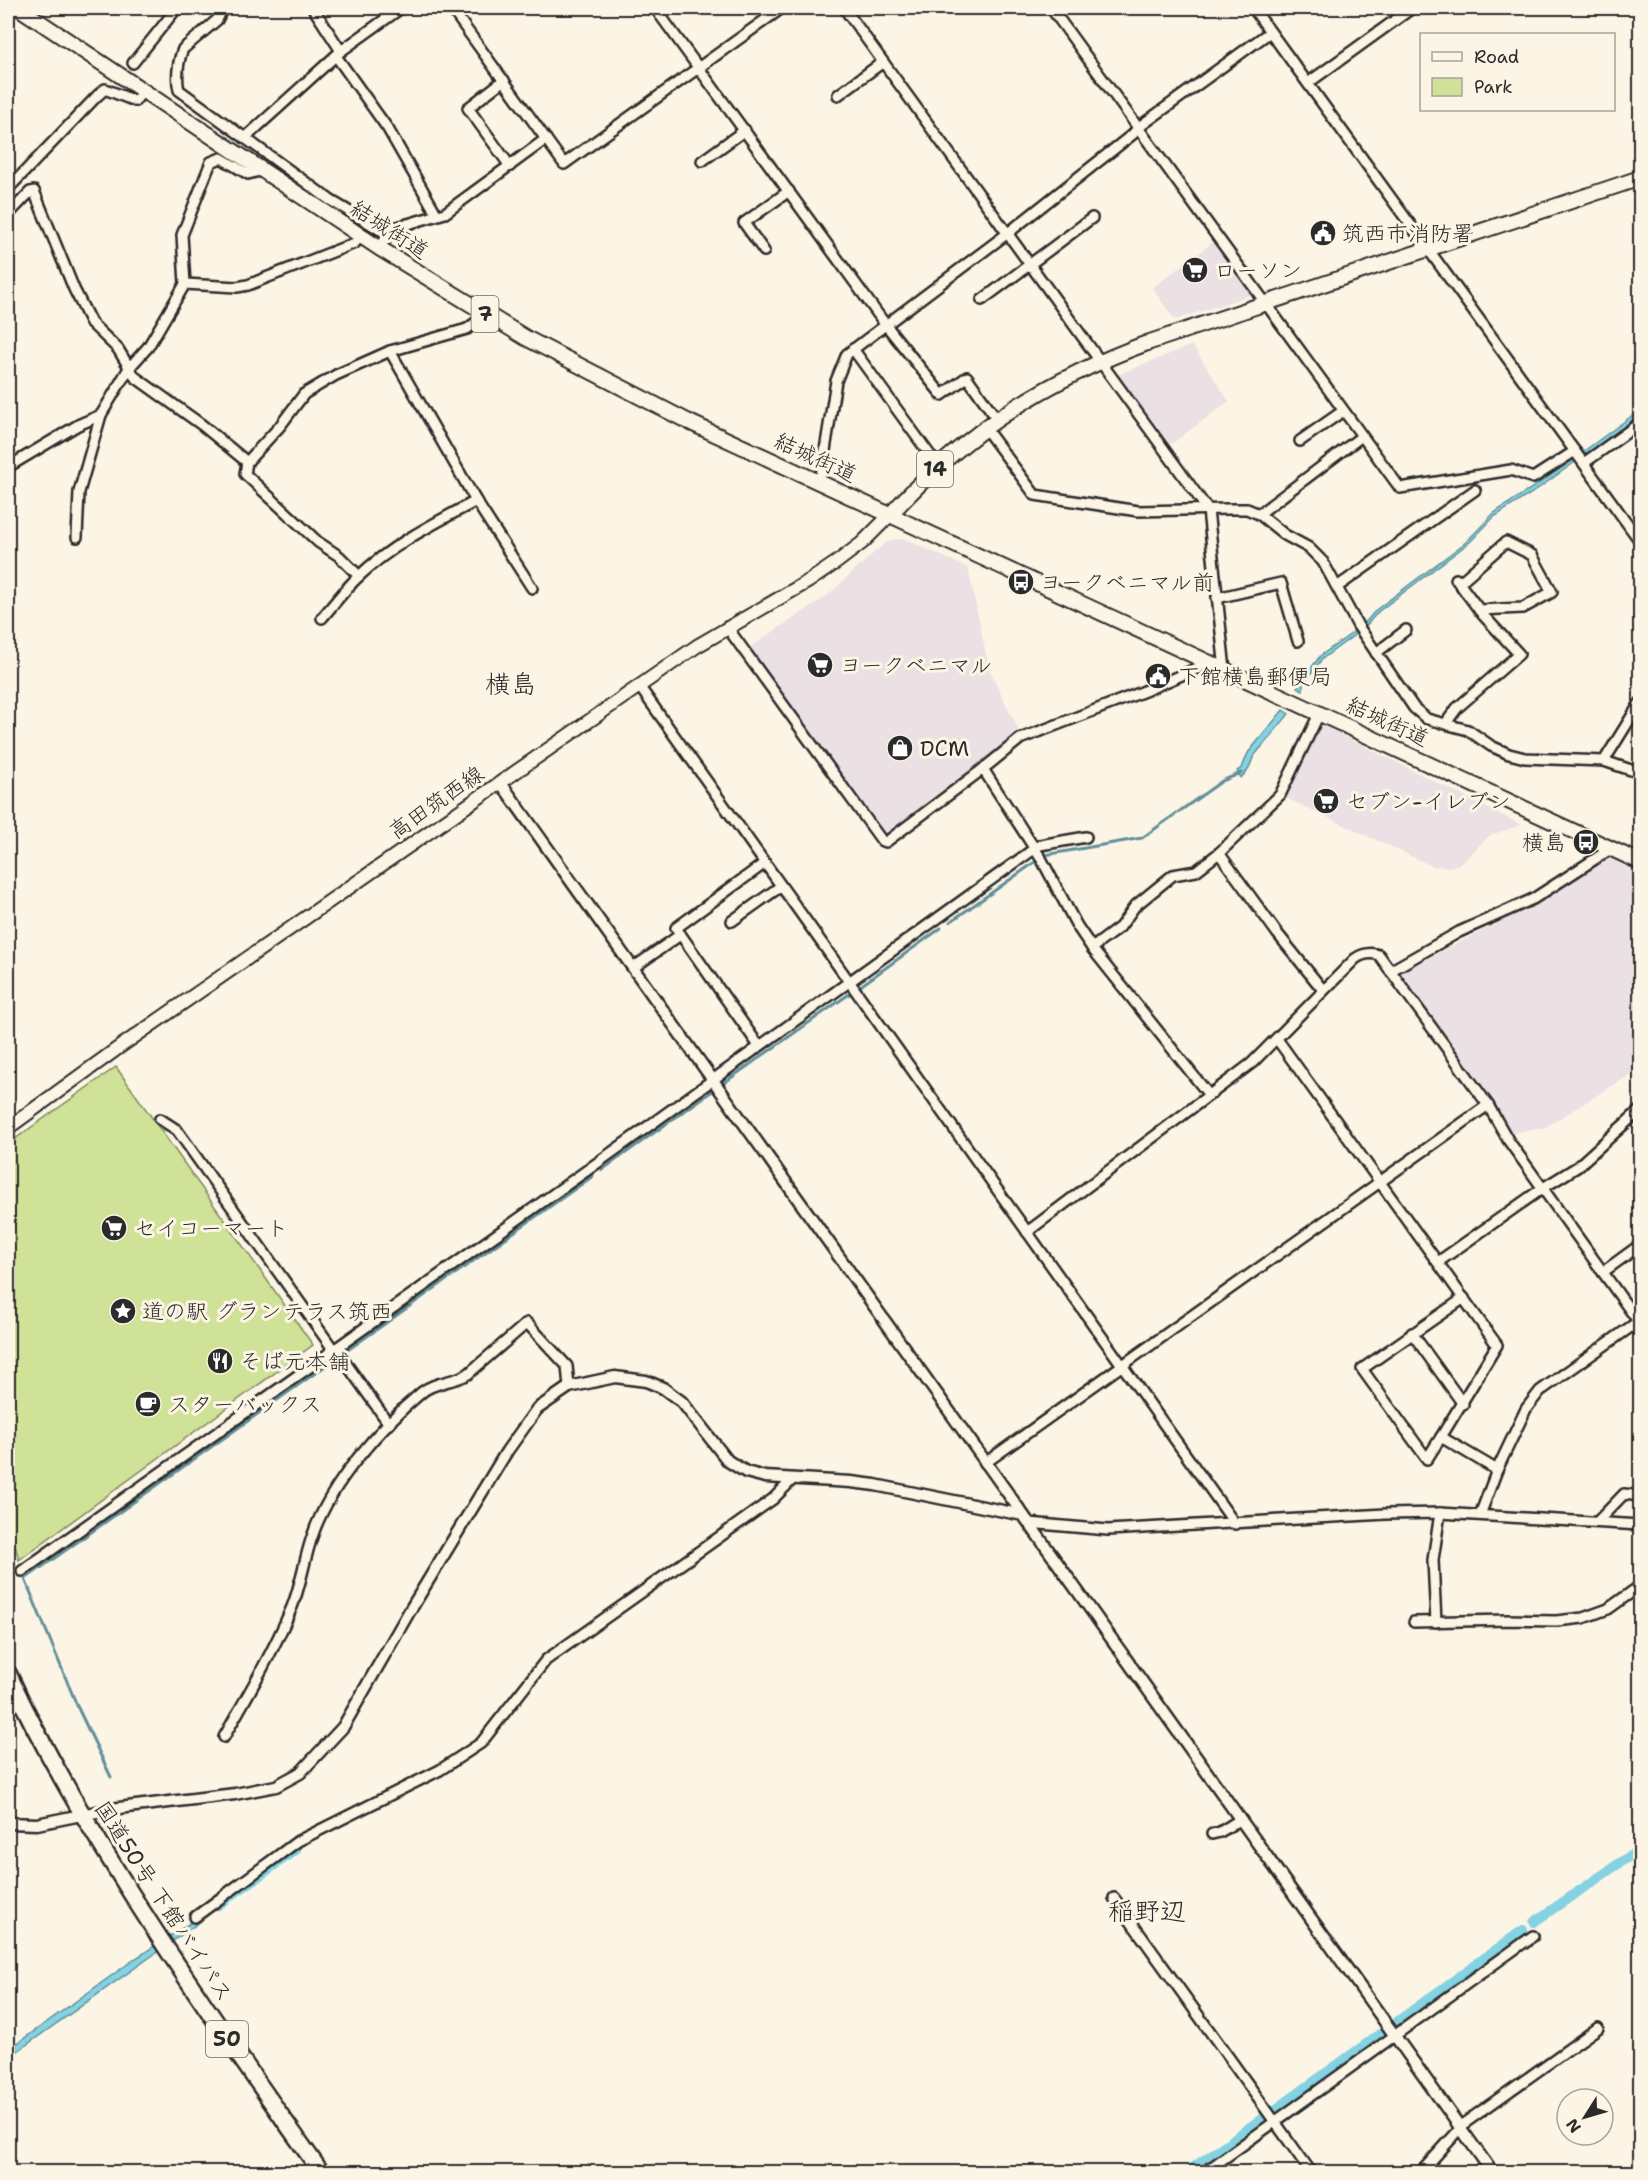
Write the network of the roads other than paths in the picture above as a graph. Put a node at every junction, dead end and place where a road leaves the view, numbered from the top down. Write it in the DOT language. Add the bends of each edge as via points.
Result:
graph roads {
  1 [pos="19,8"];
  2 [pos="177,8"];
  3 [pos="223,8"];
  4 [pos="313,8"];
  5 [pos="401,8"];
  6 [pos="451,8"];
  7 [pos="655,8"];
  8 [pos="782,8"];
  9 [pos="844,8"];
  10 [pos="1051,8"];
  11 [pos="1253,8"];
  12 [pos="1412,8"];
  13 [pos="1270,32"];
  14 [pos="338,53"];
  15 [pos="883,62"];
  16 [pos="133,63"];
  17 [pos="699,68"];
  18 [pos="504,80"];
  19 [pos="1308,82"];
  20 [pos="144,90"];
  21 [pos="838,95"];
  22 [pos="1138,127"];
  23 [pos="745,130"];
  24 [pos="245,138"];
  25 [pos="546,139"];
  26 [pos="702,161"];
  27 [pos="510,166"];
  28 [pos="263,170"];
  29 [pos="1641,178"];
  30 [pos="8,189"];
  31 [pos="789,191"];
  32 [pos="327,206"];
  33 [pos="8,215"];
  34 [pos="437,215"];
  35 [pos="1092,218"];
  36 [pos="1008,233"];
  37 [pos="360,236"];
  38 [pos="389,236"];
  39 [pos="379,248"];
  40 [pos="1429,250"];
  41 [pos="764,251"];
  42 [pos="1030,264"];
  43 [pos="185,284"];
  44 [pos="982,300"];
  45 [pos="1266,304"];
  46 [pos="486,315"];
  47 [pos="885,324"];
  48 [pos="853,349"];
  49 [pos="390,351"];
  50 [pos="1101,361"];
  51 [pos="129,368"];
  52 [pos="1343,411"];
  53 [pos="102,415"];
  54 [pos="997,419"];
  55 [pos="1641,423"];
  56 [pos="985,428"];
  57 [pos="1362,436"];
  58 [pos="1300,441"];
  59 [pos="1579,457"];
  60 [pos="247,462"];
  61 [pos="8,466"];
  62 [pos="938,466"];
  63 [pos="820,482"];
  64 [pos="1475,490"];
  65 [pos="476,501"];
  66 [pos="1208,510"];
  67 [pos="1259,514"];
  68 [pos="890,515"];
  69 [pos="77,537"];
  70 [pos="1641,541"];
  71 [pos="359,576"];
  72 [pos="1337,586"];
  73 [pos="532,588"];
  74 [pos="1217,598"];
  75 [pos="1479,610"];
  76 [pos="322,618"];
  77 [pos="728,627"];
  78 [pos="1406,630"];
  79 [pos="1298,641"];
  80 [pos="1376,653"];
  81 [pos="1203,660"];
  82 [pos="1225,670"];
  83 [pos="639,686"];
  84 [pos="1641,704"];
  85 [pos="1320,712"];
  86 [pos="1446,723"];
  87 [pos="1604,760"];
  88 [pos="982,769"];
  89 [pos="1641,773"];
  90 [pos="501,783"];
  91 [pos="1086,837"];
  92 [pos="1612,848"];
  93 [pos="1219,853"];
  94 [pos="1038,855"];
  95 [pos="1641,862"];
  96 [pos="765,863"];
  97 [pos="782,886"];
  98 [pos="732,921"];
  99 [pos="680,935"];
  100 [pos="1092,948"];
  101 [pos="633,968"];
  102 [pos="1390,971"];
  103 [pos="850,982"];
  104 [pos="1323,990"];
  105 [pos="1277,1039"];
  106 [pos="759,1046"];
  107 [pos="716,1084"];
  108 [pos="1209,1095"];
  109 [pos="1488,1105"];
  110 [pos="1641,1110"];
  111 [pos="160,1119"];
  112 [pos="8,1128"];
  113 [pos="1381,1182"];
  114 [pos="1543,1188"];
  115 [pos="1027,1232"];
  116 [pos="1641,1245"];
  117 [pos="1438,1262"];
  118 [pos="1603,1272"];
  119 [pos="1464,1298"];
  120 [pos="1640,1323"];
  121 [pos="1412,1333"];
  122 [pos="337,1352"];
  123 [pos="1124,1366"];
  124 [pos="569,1387"];
  125 [pos="1463,1404"];
  126 [pos="389,1424"];
  127 [pos="1442,1437"];
  128 [pos="986,1463"];
  129 [pos="1497,1470"];
  130 [pos="793,1479"];
  131 [pos="1641,1496"];
  132 [pos="1440,1513"];
  133 [pos="1480,1515"];
  134 [pos="1026,1519"];
  135 [pos="1597,1522"];
  136 [pos="1235,1524"];
  137 [pos="1641,1525"];
  138 [pos="22,1571"];
  139 [pos="1641,1586"];
  140 [pos="1414,1622"];
  141 [pos="1436,1622"];
  142 [pos="8,1672"];
  143 [pos="224,1737"];
  144 [pos="81,1814"];
  145 [pos="1241,1819"];
  146 [pos="8,1823"];
  147 [pos="1212,1834"];
  148 [pos="1114,1898"];
  149 [pos="195,1917"];
  150 [pos="1533,1936"];
  151 [pos="1598,2028"];
  152 [pos="1395,2036"];
  153 [pos="1276,2122"];
  154 [pos="1460,2127"];
  155 [pos="321,2172"];
  156 [pos="1205,2172"];
  157 [pos="1311,2172"];
  158 [pos="1421,2172"];
  159 [pos="1492,2172"];
  1 -- 20 [label="main road, 結城街道 / 7"];
  2 -- 16 [label="street"];
  3 -- 24 [label="street" via="217,20 180,54 178,90"];
  4 -- 14 [label="street"];
  5 -- 14 [label="street"];
  6 -- 18 [label="street"];
  7 -- 17 [label="street"];
  8 -- 17 [label="street"];
  9 -- 15 [label="street"];
  10 -- 22 [label="street"];
  11 -- 13 [label="street"];
  12 -- 19 [label="street"];
  13 -- 19 [label="street"];
  13 -- 22 [label="street"];
  14 -- 24 [label="street"];
  14 -- 34 [label="street" via="388,129"];
  15 -- 21 [label="street"];
  15 -- 36 [label="street"];
  17 -- 23 [label="street"];
  17 -- 25 [label="street" via="564,164"];
  18 -- 25 [label="street"];
  18 -- 27 [label="street" via="468,108"];
  19 -- 40 [label="street"];
  20 -- 28 [label="main road, 結城街道 / 7"];
  20 -- 30 [label="street" via="135,101 105,89"];
  22 -- 36 [label="street"];
  22 -- 45 [label="street"];
  23 -- 26 [label="street"];
  23 -- 31 [label="street"];
  24 -- 32 [label="street"];
  25 -- 27 [label="street"];
  27 -- 34 [label="street"];
  28 -- 32 [label="main road, 結城街道 / 7"];
  28 -- 43 [label="street" via="248,174 221,158 211,162 182,235"];
  29 -- 40 [label="main road, 14"];
  31 -- 41 [label="street" via="744,223"];
  31 -- 47 [label="street"];
  32 -- 37 [label="main road, 結城街道 / 7"];
  32 -- 38 [label="street"];
  33 -- 51 [label="street" via="34,191 92,323 118,349"];
  34 -- 38 [label="street" via="394,228"];
  35 -- 42 [label="street"];
  36 -- 42 [label="street"];
  36 -- 47 [label="street"];
  37 -- 39 [label="main road, 結城街道 / 7"];
  37 -- 43 [label="street" via="355,243 248,285"];
  38 -- 39 [label="street"];
  39 -- 46 [label="main road, 結城街道 / 7"];
  40 -- 45 [label="main road, 14"];
  40 -- 59 [label="street"];
  42 -- 44 [label="street"];
  42 -- 50 [label="street"];
  43 -- 51 [label="street" via="148,347"];
  45 -- 50 [label="main road, 14"];
  45 -- 52 [label="street"];
  46 -- 49 [label="street" via="467,328"];
  46 -- 63 [label="main road, 結城街道 / 7" via="689,422"];
  47 -- 48 [label="street"];
  47 -- 54 [label="street" via="942,395 967,377"];
  48 -- 62 [label="street"];
  48 -- 63 [label="street" via="836,381"];
  49 -- 60 [label="street" via="304,394"];
  49 -- 65 [label="street"];
  50 -- 54 [label="main road, 14" via="1044,389"];
  50 -- 66 [label="street"];
  51 -- 53 [label="street"];
  51 -- 60 [label="street" via="135,377"];
  52 -- 57 [label="street"];
  52 -- 58 [label="street"];
  53 -- 61 [label="street"];
  53 -- 69 [label="street" via="79,492"];
  54 -- 56 [label="main road, 14"];
  55 -- 59 [label="street"];
  56 -- 62 [label="main road, 14"];
  56 -- 66 [label="street" via="1035,495 1138,511"];
  57 -- 59 [label="street" via="1400,488 1511,470 1533,478"];
  57 -- 67 [label="street"];
  59 -- 70 [label="street"];
  60 -- 71 [label="street" via="245,474"];
  62 -- 68 [label="main road, 14"];
  63 -- 68 [label="main road, 結城街道 / 7"];
  64 -- 72 [label="street"];
  65 -- 71 [label="street" via="421,530"];
  65 -- 73 [label="street"];
  66 -- 67 [label="street" via="1247,509"];
  66 -- 74 [label="street"];
  67 -- 72 [label="street, 結城街道" via="1285,536 1309,548"];
  68 -- 77 [label="main road, 高田筑西線" via="837,562"];
  68 -- 81 [label="main road, 結城街道 / 7"];
  71 -- 76 [label="street"];
  72 -- 80 [label="street, 結城街道"];
  74 -- 79 [label="street" via="1281,583"];
  74 -- 82 [label="street"];
  75 -- 75 [label="street" via="1458,581 1506,542 1532,555 1552,592 1523,608"];
  75 -- 86 [label="street" via="1519,654 1457,708"];
  77 -- 83 [label="main road, 高田筑西線"];
  77 -- 88 [label="street" via="882,841 886,842"];
  78 -- 80 [label="street"];
  80 -- 86 [label="street, 結城街道" via="1414,708 1427,719"];
  81 -- 82 [label="main road, 結城街道 / 7"];
  81 -- 88 [label="street" via="1200,667 1020,739"];
  82 -- 85 [label="main road, 結城街道 / 7"];
  83 -- 90 [label="main road, 高田筑西線"];
  83 -- 96 [label="street"];
  84 -- 87 [label="street"];
  85 -- 92 [label="main road, 結城街道 / 7"];
  85 -- 93 [label="street" via="1280,795"];
  86 -- 87 [label="street, 結城街道" via="1525,758"];
  87 -- 89 [label="street, 結城街道"];
  88 -- 94 [label="street"];
  90 -- 101 [label="street"];
  90 -- 112 [label="main road, 高田筑西線"];
  91 -- 94 [label="street" via="1040,845"];
  92 -- 95 [label="main road, 結城街道 / 7"];
  92 -- 102 [label="street" via="1533,899 1460,932"];
  93 -- 100 [label="street" via="1196,872 1173,875 1135,906 1120,927"];
  93 -- 104 [label="street"];
  94 -- 100 [label="street"];
  94 -- 103 [label="street"];
  96 -- 97 [label="street"];
  96 -- 99 [label="street" via="678,925"];
  97 -- 98 [label="street"];
  97 -- 103 [label="street"];
  99 -- 101 [label="street"];
  99 -- 106 [label="street"];
  100 -- 108 [label="street"];
  101 -- 107 [label="street"];
  102 -- 104 [label="street" via="1379,955 1361,955"];
  102 -- 109 [label="street"];
  103 -- 106 [label="street"];
  103 -- 115 [label="street"];
  104 -- 105 [label="street"];
  105 -- 108 [label="street"];
  105 -- 113 [label="street"];
  106 -- 107 [label="street"];
  107 -- 122 [label="street"];
  107 -- 128 [label="street"];
  108 -- 115 [label="street"];
  109 -- 113 [label="street"];
  109 -- 114 [label="street"];
  110 -- 114 [label="street" via="1577,1167"];
  111 -- 122 [label="street" via="177,1130"];
  113 -- 117 [label="street"];
  113 -- 123 [label="street"];
  114 -- 117 [label="street"];
  114 -- 118 [label="street"];
  115 -- 123 [label="street"];
  116 -- 118 [label="street"];
  117 -- 119 [label="street"];
  118 -- 120 [label="street"];
  119 -- 121 [label="street"];
  119 -- 125 [label="street" via="1497,1346"];
  120 -- 129 [label="street" via="1540,1391 1526,1409"];
  121 -- 125 [label="street"];
  121 -- 127 [label="street" via="1362,1369 1427,1459"];
  122 -- 126 [label="street"];
  122 -- 138 [label="street"];
  123 -- 128 [label="street"];
  123 -- 136 [label="street"];
  124 -- 126 [label="street" via="567,1366 526,1323 468,1374 424,1390"];
  124 -- 130 [label="street" via="615,1377 646,1381 682,1402 721,1453 738,1468 765,1478"];
  124 -- 144 [label="street" via="537,1409 507,1451 344,1727 309,1764 289,1780 261,1790"];
  125 -- 127 [label="street"];
  126 -- 143 [label="street" via="331,1496 312,1536 292,1606"];
  127 -- 129 [label="street"];
  128 -- 134 [label="street"];
  129 -- 133 [label="street"];
  130 -- 134 [label="street" via="875,1485"];
  130 -- 149 [label="street" via="773,1499 546,1660 481,1743 440,1770 297,1841"];
  131 -- 135 [label="street" via="1624,1494"];
  132 -- 133 [label="street"];
  132 -- 136 [label="street"];
  132 -- 141 [label="street" via="1433,1560"];
  133 -- 135 [label="street"];
  134 -- 136 [label="street" via="1108,1530"];
  134 -- 145 [label="street"];
  135 -- 137 [label="street"];
  139 -- 141 [label="street" via="1618,1604 1582,1618"];
  140 -- 141 [label="street"];
  142 -- 144 [label="highway, 国道50号 下館バイパス / 50"];
  144 -- 146 [label="street" via="37,1824"];
  144 -- 155 [label="highway, 国道50号 下館バイパス / 50" via="235,2052"];
  145 -- 147 [label="street"];
  145 -- 152 [label="street"];
  148 -- 153 [label="street"];
  150 -- 152 [label="street"];
  151 -- 154 [label="street"];
  152 -- 153 [label="street"];
  152 -- 154 [label="street"];
  153 -- 156 [label="street"];
  153 -- 157 [label="street"];
  154 -- 158 [label="street"];
  154 -- 159 [label="street"];
}
